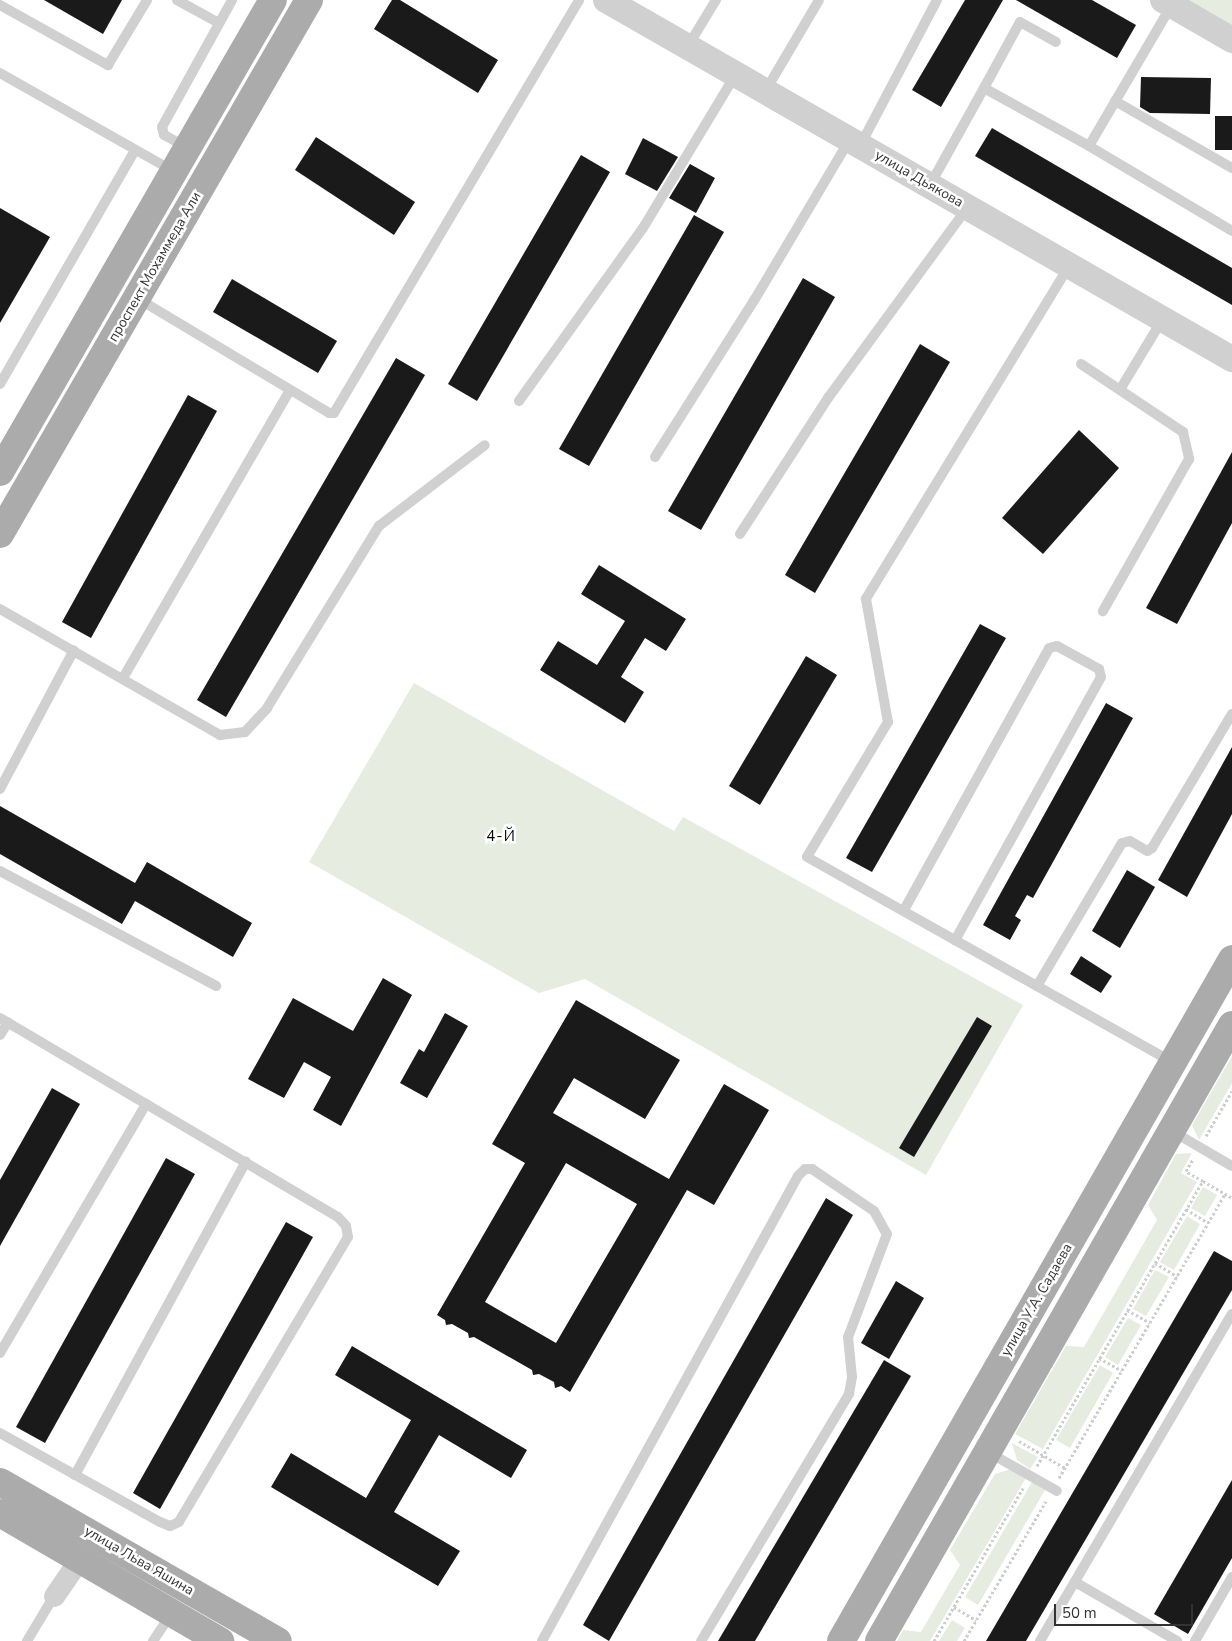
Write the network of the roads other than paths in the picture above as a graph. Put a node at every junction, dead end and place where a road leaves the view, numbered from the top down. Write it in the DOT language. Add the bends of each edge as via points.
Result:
graph roads {
  1 [pos="147,0"];
  2 [pos="177,0"];
  3 [pos="232,0"];
  4 [pos="272,0"];
  5 [pos="309,0"];
  6 [pos="579,0"];
  7 [pos="606,0"];
  8 [pos="716,0"];
  9 [pos="819,0"];
  10 [pos="937,0"];
  11 [pos="1167,3"];
  12 [pos="0,5"];
  13 [pos="219,24"];
  14 [pos="1232,40"];
  15 [pos="1056,42"];
  16 [pos="688,46"];
  17 [pos="0,72"];
  18 [pos="736,74"];
  19 [pos="984,88"];
  20 [pos="766,90"];
  21 [pos="1115,101"];
  22 [pos="856,141"];
  23 [pos="1089,146"];
  24 [pos="187,148"];
  25 [pos="135,150"];
  26 [pos="1232,168"];
  27 [pos="174,172"];
  28 [pos="930,185"];
  29 [pos="968,207"];
  30 [pos="1232,231"];
  31 [pos="1069,266"];
  32 [pos="137,298"];
  33 [pos="1163,319"];
  34 [pos="1232,359"];
  35 [pos="1081,364"];
  36 [pos="0,384"];
  37 [pos="1121,388"];
  38 [pos="290,390"];
  39 [pos="519,401"];
  40 [pos="485,445"];
  41 [pos="655,457"];
  42 [pos="0,472"];
  43 [pos="0,534"];
  44 [pos="740,534"];
  45 [pos="0,609"];
  46 [pos="1103,611"];
  47 [pos="74,650"];
  48 [pos="123,678"];
  49 [pos="1232,714"];
  50 [pos="0,789"];
  51 [pos="0,870"];
  52 [pos="904,910"];
  53 [pos="955,940"];
  54 [pos="1232,959"];
  55 [pos="216,986"];
  56 [pos="1037,986"];
  57 [pos="4,1020"];
  58 [pos="1232,1026"];
  59 [pos="0,1035"];
  60 [pos="1173,1063"];
  61 [pos="146,1104"];
  62 [pos="1172,1131"];
  63 [pos="246,1162"];
  64 [pos="1232,1166"];
  65 [pos="1232,1314"];
  66 [pos="0,1353"];
  67 [pos="0,1433"];
  68 [pos="988,1452"];
  69 [pos="75,1475"];
  70 [pos="0,1482"];
  71 [pos="1055,1490"];
  72 [pos="0,1512"];
  73 [pos="80,1558"];
  74 [pos="1232,1577"];
  75 [pos="1074,1582"];
  76 [pos="54,1596"];
  77 [pos="172,1612"];
  78 [pos="27,1641"];
  79 [pos="153,1641"];
  80 [pos="220,1641"];
  81 [pos="278,1641"];
  82 [pos="542,1641"];
  83 [pos="701,1641"];
  84 [pos="841,1641"];
  85 [pos="879,1641"];
  86 [pos="1040,1641"];
  87 [pos="1177,1641"];
  88 [pos="1194,1641"];
  1 -- 12 [label="lane" via="108,65"];
  2 -- 13 [label="lane"];
  3 -- 13 [label="lane"];
  4 -- 24 [label="main road"];
  5 -- 32 [label="main road, проспект Мохаммеда Али"];
  6 -- 38 [label="lane" via="336,411 329,413"];
  7 -- 16 [label="street, улица Дьякова"];
  8 -- 16 [label="lane"];
  9 -- 20 [label="lane"];
  10 -- 22 [label="lane"];
  11 -- 14 [label="street"];
  11 -- 21 [label="lane"];
  13 -- 24 [label="lane" via="162,127 164,135"];
  15 -- 19 [label="lane" via="1020,22"];
  16 -- 18 [label="street, улица Дьякова"];
  17 -- 25 [label="lane"];
  18 -- 20 [label="street, улица Дьякова"];
  18 -- 39 [label="lane" via="643,228"];
  19 -- 23 [label="lane"];
  19 -- 28 [label="lane"];
  20 -- 22 [label="street, улица Дьякова"];
  21 -- 23 [label="lane"];
  21 -- 26 [label="lane"];
  22 -- 28 [label="street, улица Дьякова"];
  22 -- 41 [label="lane"];
  23 -- 30 [label="lane"];
  24 -- 27 [label="main road"];
  25 -- 27 [label="lane"];
  25 -- 36 [label="lane"];
  27 -- 42 [label="main road"];
  28 -- 29 [label="street, улица Дьякова"];
  29 -- 31 [label="street, улица Дьякова"];
  29 -- 44 [label="lane" via="828,398"];
  31 -- 33 [label="street, улица Дьякова"];
  31 -- 52 [label="lane" via="866,599 888,722 807,857"];
  32 -- 38 [label="lane"];
  32 -- 43 [label="main road, проспект Мохаммеда Али"];
  33 -- 34 [label="street, улица Дьякова"];
  33 -- 37 [label="lane"];
  35 -- 37 [label="lane"];
  37 -- 46 [label="lane" via="1182,432 1189,459"];
  38 -- 48 [label="lane"];
  40 -- 48 [label="lane" via="379,526 267,708 244,732 220,735"];
  45 -- 47 [label="lane"];
  47 -- 48 [label="lane"];
  47 -- 50 [label="lane"];
  49 -- 56 [label="lane" via="1152,848 1145,850 1127,840 1122,843"];
  51 -- 55 [label="lane"];
  52 -- 53 [label="lane"];
  52 -- 53 [label="lane" via="1049,648 1057,646 1099,669 1101,677"];
  53 -- 56 [label="lane"];
  54 -- 60 [label="main road, улица У.А. Садаева"];
  56 -- 60 [label="lane"];
  57 -- 59 [label="lane"];
  57 -- 61 [label="lane"];
  58 -- 62 [label="main road"];
  60 -- 84 [label="main road, улица У.А. Садаева"];
  61 -- 63 [label="lane"];
  61 -- 66 [label="lane"];
  62 -- 64 [label="lane"];
  62 -- 68 [label="main road"];
  63 -- 69 [label="lane"];
  63 -- 69 [label="lane" via="338,1217 346,1226 348,1237 179,1522 170,1526 160,1522"];
  65 -- 75 [label="lane"];
  67 -- 69 [label="lane"];
  68 -- 71 [label="lane"];
  68 -- 85 [label="main road"];
  70 -- 81 [label="main road, улица Льва Яшина"];
  72 -- 73 [label="main road, улица Льва Яшина"];
  73 -- 76 [label="street"];
  73 -- 77 [label="main road, улица Льва Яшина"];
  74 -- 88 [label="lane"];
  75 -- 86 [label="lane"];
  75 -- 87 [label="lane"];
  76 -- 78 [label="lane"];
  77 -- 79 [label="lane"];
  77 -- 80 [label="main road, улица Льва Яшина"];
  82 -- 83 [label="lane" via="798,1176 805,1169 812,1169 874,1211 887,1234 848,1337 852,1377 849,1394"];
}
